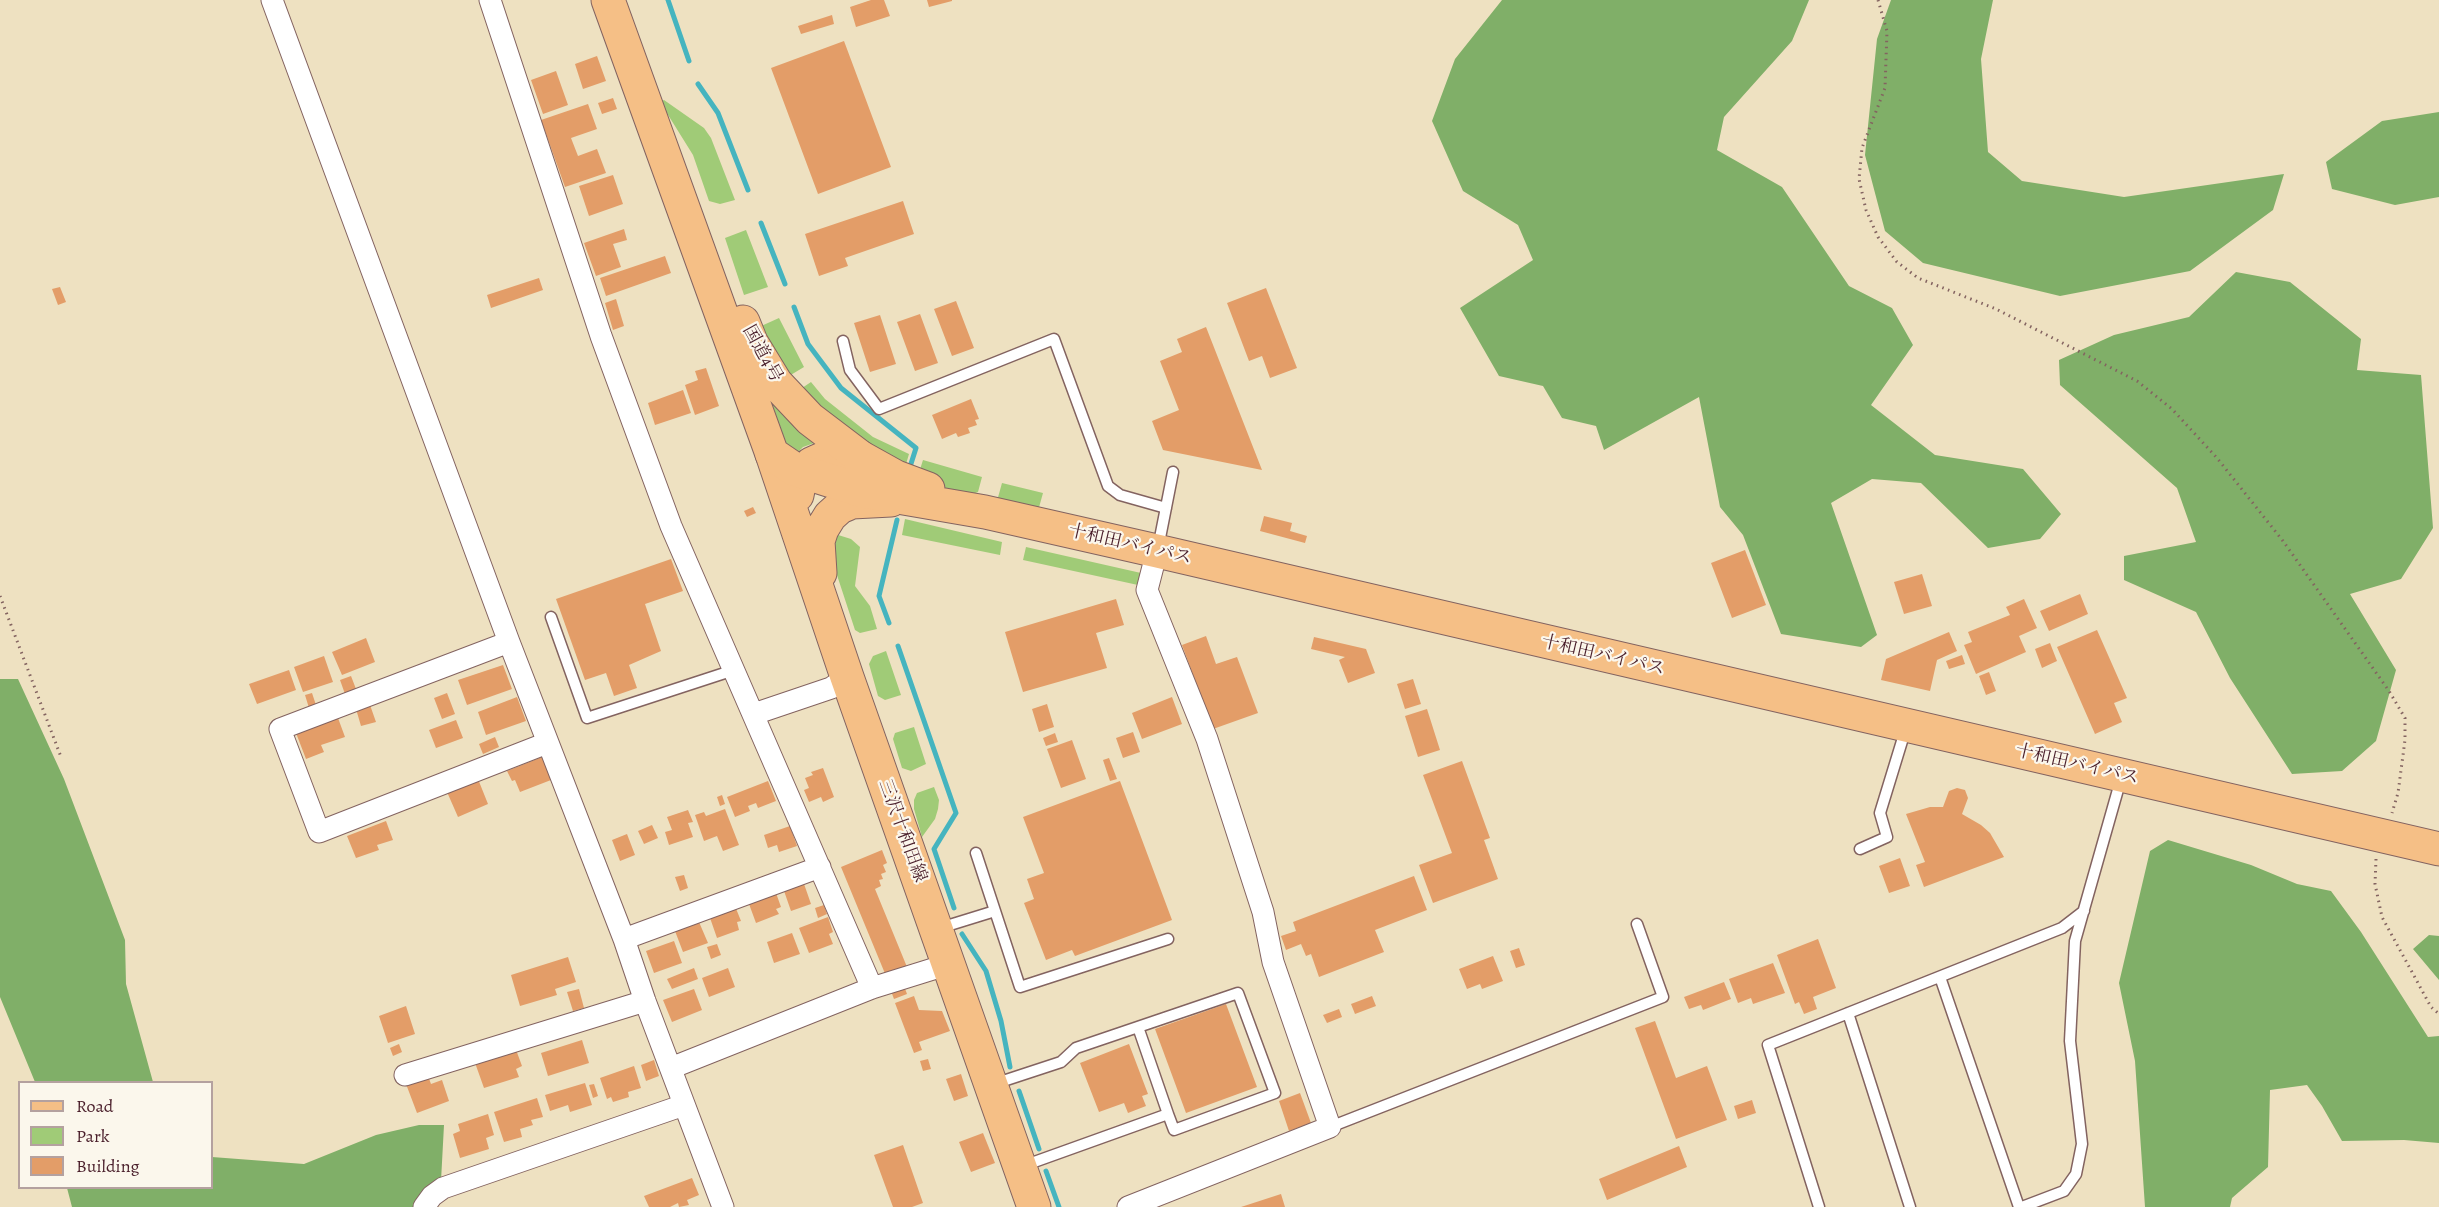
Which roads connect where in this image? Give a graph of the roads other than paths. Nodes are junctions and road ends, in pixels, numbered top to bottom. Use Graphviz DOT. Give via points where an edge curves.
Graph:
graph roads {
  1 [pos="272,0"];
  2 [pos="490,0"];
  3 [pos="608,0"];
  4 [pos="643,99"];
  5 [pos="843,341"];
  6 [pos="772,454"];
  7 [pos="860,457"];
  8 [pos="1173,472"];
  9 [pos="804,473"];
  10 [pos="908,500"];
  11 [pos="1166,508"];
  12 [pos="985,512"];
  13 [pos="794,521"];
  14 [pos="1157,551"];
  15 [pos="823,606"];
  16 [pos="551,617"];
  17 [pos="509,642"];
  18 [pos="734,670"];
  19 [pos="847,677"];
  20 [pos="754,714"];
  21 [pos="1907,726"];
  22 [pos="547,743"];
  23 [pos="2122,776"];
  24 [pos="1860,849"];
  25 [pos="2439,849"];
  26 [pos="976,853"];
  27 [pos="820,867"];
  28 [pos="995,911"];
  29 [pos="2084,911"];
  30 [pos="1637,924"];
  31 [pos="937,929"];
  32 [pos="624,939"];
  33 [pos="1168,939"];
  34 [pos="949,963"];
  35 [pos="1940,976"];
  36 [pos="872,988"];
  37 [pos="645,1001"];
  38 [pos="1848,1013"];
  39 [pos="1138,1027"];
  40 [pos="671,1068"];
  41 [pos="405,1075"];
  42 [pos="991,1085"];
  43 [pos="684,1105"];
  44 [pos="1168,1114"];
  45 [pos="1330,1127"];
  46 [pos="1020,1167"];
  47 [pos="424,1207"];
  48 [pos="723,1207"];
  49 [pos="1034,1207"];
  50 [pos="1128,1207"];
  51 [pos="1819,1207"];
  52 [pos="1910,1207"];
  53 [pos="2020,1207"];
  1 -- 17 [label="street"];
  2 -- 18 [label="street" via="605,347 671,526"];
  3 -- 4 [label="main road, 国道4号"];
  4 -- 6 [label="main road, 国道4号"];
  4 -- 7 [label="main road, 国道4号" via="686,176 751,342 776,383 810,419"];
  5 -- 11 [label="lane" via="850,370 879,409 1054,339 1108,486 1120,495"];
  6 -- 9 [label="main road, 十和田バイパス"];
  6 -- 13 [label="main road, 三沢十和田線"];
  7 -- 9 [label="main road" via="822,458"];
  7 -- 12 [label="main road, 国道4号" via="896,477"];
  8 -- 11 [label="lane"];
  9 -- 10 [label="main road, 十和田バイパス"];
  9 -- 13 [label="main road" via="797,490"];
  10 -- 12 [label="main road, 十和田バイパス"];
  10 -- 15 [label="main road" via="852,502 830,516 818,541"];
  11 -- 14 [label="lane"];
  12 -- 14 [label="main road, 十和田バイパス"];
  13 -- 15 [label="main road, 三沢十和田線"];
  14 -- 21 [label="main road, 十和田バイパス"];
  14 -- 45 [label="street" via="1147,590 1207,739 1263,912 1273,962"];
  15 -- 19 [label="main road, 三沢十和田線"];
  16 -- 18 [label="lane" via="587,718"];
  17 -- 22 [label="street"];
  17 -- 22 [label="street" via="280,729 319,832"];
  18 -- 20 [label="street"];
  19 -- 20 [label="street" via="831,688"];
  19 -- 31 [label="main road, 三沢十和田線"];
  20 -- 27 [label="street"];
  21 -- 23 [label="main road, 十和田バイパス"];
  21 -- 24 [label="lane" via="1880,813 1887,837"];
  22 -- 32 [label="street"];
  23 -- 25 [label="main road, 十和田バイパス"];
  23 -- 29 [label="lane"];
  26 -- 28 [label="lane"];
  27 -- 32 [label="street"];
  27 -- 36 [label="street"];
  28 -- 31 [label="lane"];
  28 -- 33 [label="lane" via="1020,987"];
  29 -- 35 [label="lane" via="2062,928"];
  29 -- 53 [label="lane" via="2075,941 2071,996 2070,1041 2082,1144 2076,1174 2064,1191"];
  30 -- 45 [label="lane" via="1663,997"];
  31 -- 34 [label="main road, 三沢十和田線"];
  32 -- 37 [label="street"];
  34 -- 36 [label="street"];
  34 -- 42 [label="main road, 三沢十和田線"];
  35 -- 38 [label="lane"];
  35 -- 53 [label="lane"];
  36 -- 40 [label="street"];
  37 -- 40 [label="street"];
  37 -- 41 [label="street"];
  38 -- 51 [label="lane" via="1768,1044"];
  38 -- 52 [label="lane"];
  39 -- 42 [label="lane" via="1076,1048 1061,1062"];
  39 -- 44 [label="lane"];
  39 -- 44 [label="lane" via="1238,993 1275,1093 1174,1130"];
  40 -- 43 [label="street"];
  42 -- 46 [label="main road, 三沢十和田線"];
  43 -- 47 [label="street" via="443,1188"];
  43 -- 48 [label="street"];
  44 -- 46 [label="lane"];
  45 -- 50 [label="street"];
  46 -- 49 [label="main road, 三沢十和田線"];
}
